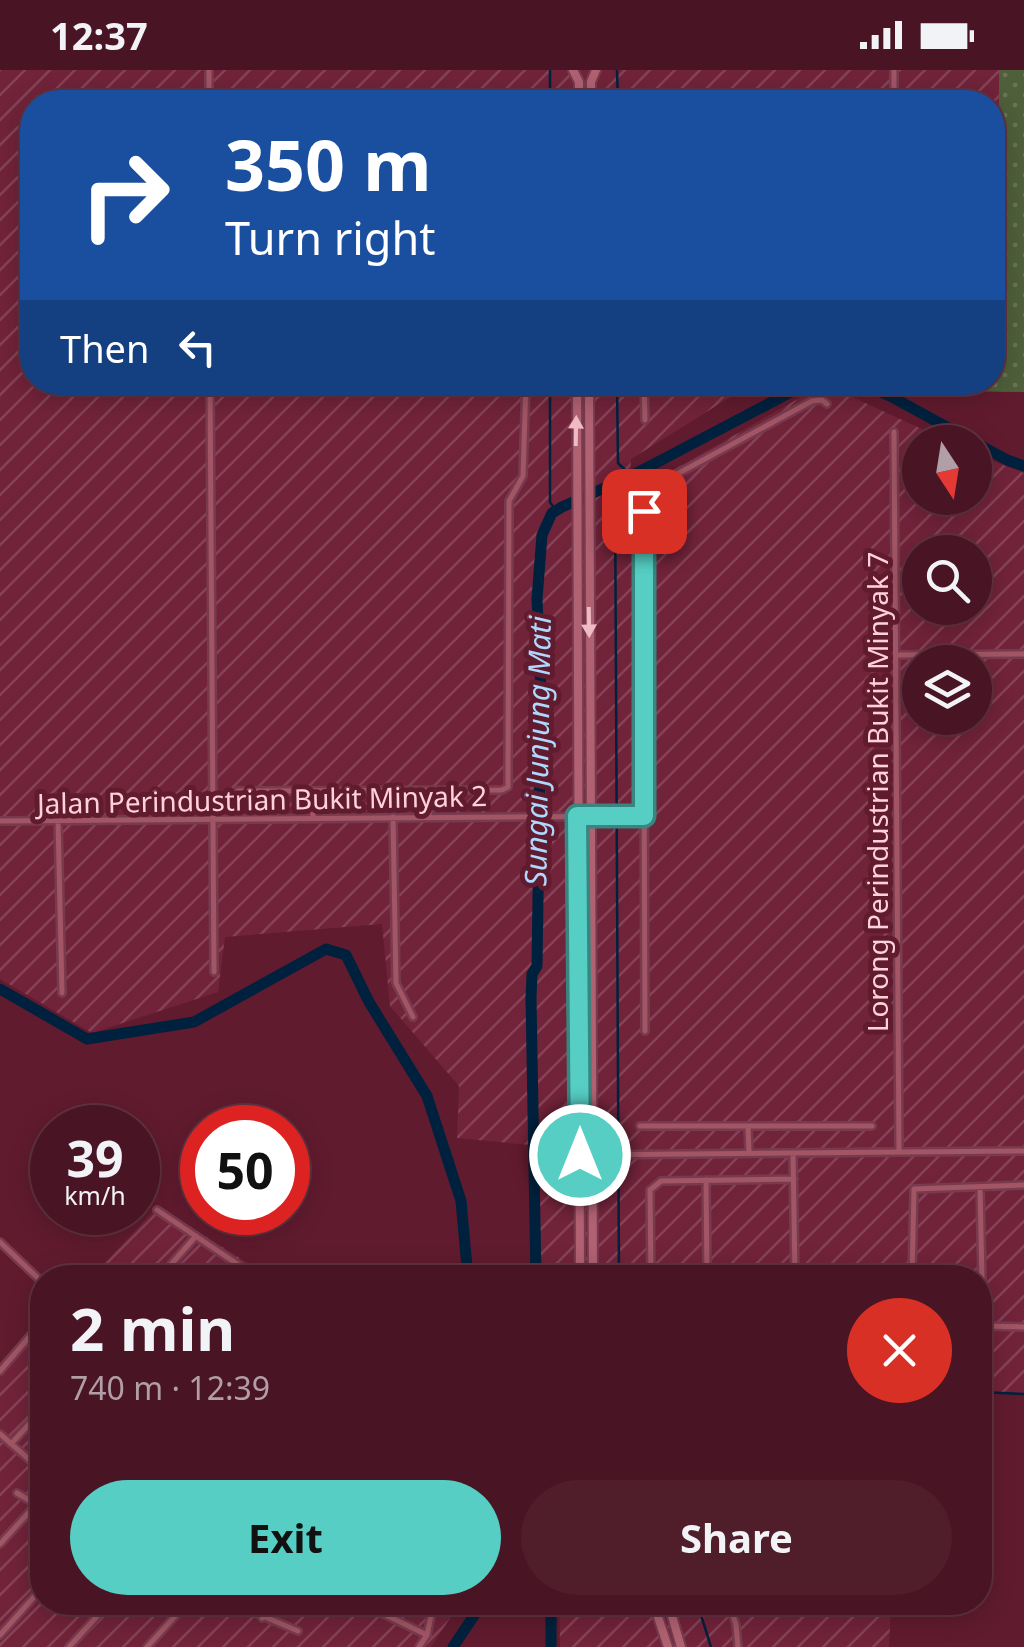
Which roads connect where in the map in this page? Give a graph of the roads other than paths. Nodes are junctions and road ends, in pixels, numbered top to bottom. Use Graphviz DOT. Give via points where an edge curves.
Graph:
graph roads {
  1 [pos="575,70"];
  2 [pos="595,70"];
  3 [pos="210,395"];
  4 [pos="526,395"];
  5 [pos="576,395"];
  6 [pos="589,395"];
  7 [pos="644,395"];
  8 [pos="827,404"];
  9 [pos="645,420"];
  10 [pos="894,432"];
  11 [pos="896,654"];
  12 [pos="1024,654"];
  13 [pos="238,791"];
  14 [pos="313,791"];
  15 [pos="428,791"];
  16 [pos="577,816"];
  17 [pos="591,816"];
  18 [pos="644,816"];
  19 [pos="393,817"];
  20 [pos="429,817"];
  21 [pos="314,818"];
  22 [pos="213,820"];
  23 [pos="0,821"];
  24 [pos="58,821"];
  25 [pos="214,972"];
  26 [pos="62,993"];
  27 [pos="413,1016"];
  28 [pos="645,1031"];
  29 [pos="580,1094"];
  30 [pos="640,1126"];
  31 [pos="748,1126"];
  32 [pos="872,1126"];
  33 [pos="749,1152"];
  34 [pos="899,1152"];
  35 [pos="1024,1152"];
  36 [pos="793,1153"];
  37 [pos="580,1155"];
  38 [pos="593,1155"];
  39 [pos="794,1178"];
  40 [pos="706,1180"];
  41 [pos="1024,1185"];
  42 [pos="980,1186"];
  43 [pos="580,1198"];
  44 [pos="160,1212"];
  45 [pos="196,1236"];
  46 [pos="0,1242"];
  47 [pos="170,1265"];
  48 [pos="240,1265"];
  49 [pos="580,1265"];
  50 [pos="593,1265"];
  51 [pos="651,1265"];
  52 [pos="708,1265"];
  53 [pos="795,1265"];
  54 [pos="912,1265"];
  55 [pos="981,1265"];
  56 [pos="30,1271"];
  57 [pos="992,1326"];
  58 [pos="1024,1327"];
  59 [pos="30,1336"];
  60 [pos="0,1371"];
  61 [pos="30,1424"];
  62 [pos="0,1434"];
  63 [pos="12,1444"];
  64 [pos="30,1460"];
  65 [pos="17,1494"];
  66 [pos="30,1501"];
  67 [pos="30,1516"];
  68 [pos="0,1544"];
  69 [pos="30,1601"];
  70 [pos="98,1615"];
  71 [pos="176,1615"];
  72 [pos="256,1615"];
  73 [pos="265,1615"];
  74 [pos="386,1615"];
  75 [pos="431,1615"];
  76 [pos="657,1615"];
  77 [pos="672,1615"];
  78 [pos="733,1615"];
  79 [pos="262,1618"];
  80 [pos="298,1631"];
  81 [pos="0,1634"];
  82 [pos="427,1635"];
  83 [pos="69,1647"];
  84 [pos="147,1647"];
  85 [pos="419,1647"];
  86 [pos="668,1647"];
  87 [pos="681,1647"];
  88 [pos="738,1647"];
  1 -- 2 [label="main road"];
  3 -- 22 [label="street"];
  4 -- 15 [label="street" via="523,476 510,497 505,789"];
  16 -- 5 [label="main road, one-way"];
  6 -- 17 [label="main road, one-way"];
  7 -- 9 [label="street"];
  8 -- 18 [label="street" via="812,401 652,491 644,511"];
  10 -- 11 [label="street, Lorong Perindustrian Bukit Minyak 7"];
  11 -- 12 [label="street"];
  11 -- 34 [label="street, Lorong Perindustrian Bukit Minyak 7"];
  13 -- 14 [label="street"];
  14 -- 15 [label="street"];
  14 -- 21 [label="street"];
  15 -- 20 [label="street"];
  16 -- 17 [label="street, Jalan Perindustrian Bukit Minyak 2"];
  16 -- 20 [label="street, Jalan Perindustrian Bukit Minyak 2"];
  16 -- 29 [label="main road"];
  17 -- 18 [label="street, Jalan Perindustrian Bukit Minyak 2"];
  17 -- 38 [label="main road"];
  18 -- 28 [label="street"];
  19 -- 20 [label="street, Jalan Perindustrian Bukit Minyak 2"];
  19 -- 21 [label="street, Jalan Perindustrian Bukit Minyak 2"];
  19 -- 27 [label="street" via="396,983"];
  21 -- 22 [label="street, Jalan Perindustrian Bukit Minyak 2"];
  22 -- 24 [label="street, Jalan Perindustrian Bukit Minyak 2"];
  22 -- 25 [label="street"];
  23 -- 24 [label="street, Jalan Perindustrian Bukit Minyak 2"];
  24 -- 26 [label="street"];
  29 -- 37 [label="main road"];
  29 -- 43 [label="main road" via="571,1124 572,1181"];
  30 -- 31 [label="street"];
  31 -- 32 [label="street"];
  31 -- 33 [label="street"];
  33 -- 36 [label="street"];
  33 -- 38 [label="street"];
  34 -- 35 [label="street"];
  34 -- 36 [label="street"];
  36 -- 39 [label="street"];
  37 -- 38 [label="street"];
  37 -- 43 [label="main road"];
  38 -- 50 [label="main road"];
  39 -- 40 [label="street"];
  39 -- 53 [label="street"];
  40 -- 51 [label="street" via="660,1180 650,1190"];
  40 -- 52 [label="street"];
  41 -- 42 [label="street"];
  42 -- 54 [label="street" via="914,1189"];
  42 -- 55 [label="street"];
  43 -- 49 [label="main road"];
  44 -- 45 [label="street"];
  45 -- 47 [label="street"];
  45 -- 48 [label="street"];
  46 -- 56 [label="street"];
  57 -- 58 [label="street"];
  59 -- 60 [label="street"];
  61 -- 63 [label="street"];
  62 -- 63 [label="street"];
  63 -- 64 [label="street"];
  65 -- 66 [label="street"];
  67 -- 68 [label="street"];
  69 -- 81 [label="street"];
  70 -- 83 [label="street"];
  71 -- 84 [label="street"];
  72 -- 79 [label="street"];
  73 -- 79 [label="street"];
  74 -- 82 [label="street"];
  75 -- 82 [label="street"];
  76 -- 86 [label="main road"];
  77 -- 87 [label="main road"];
  78 -- 88 [label="street"];
  79 -- 80 [label="street"];
  82 -- 85 [label="street"];
}
